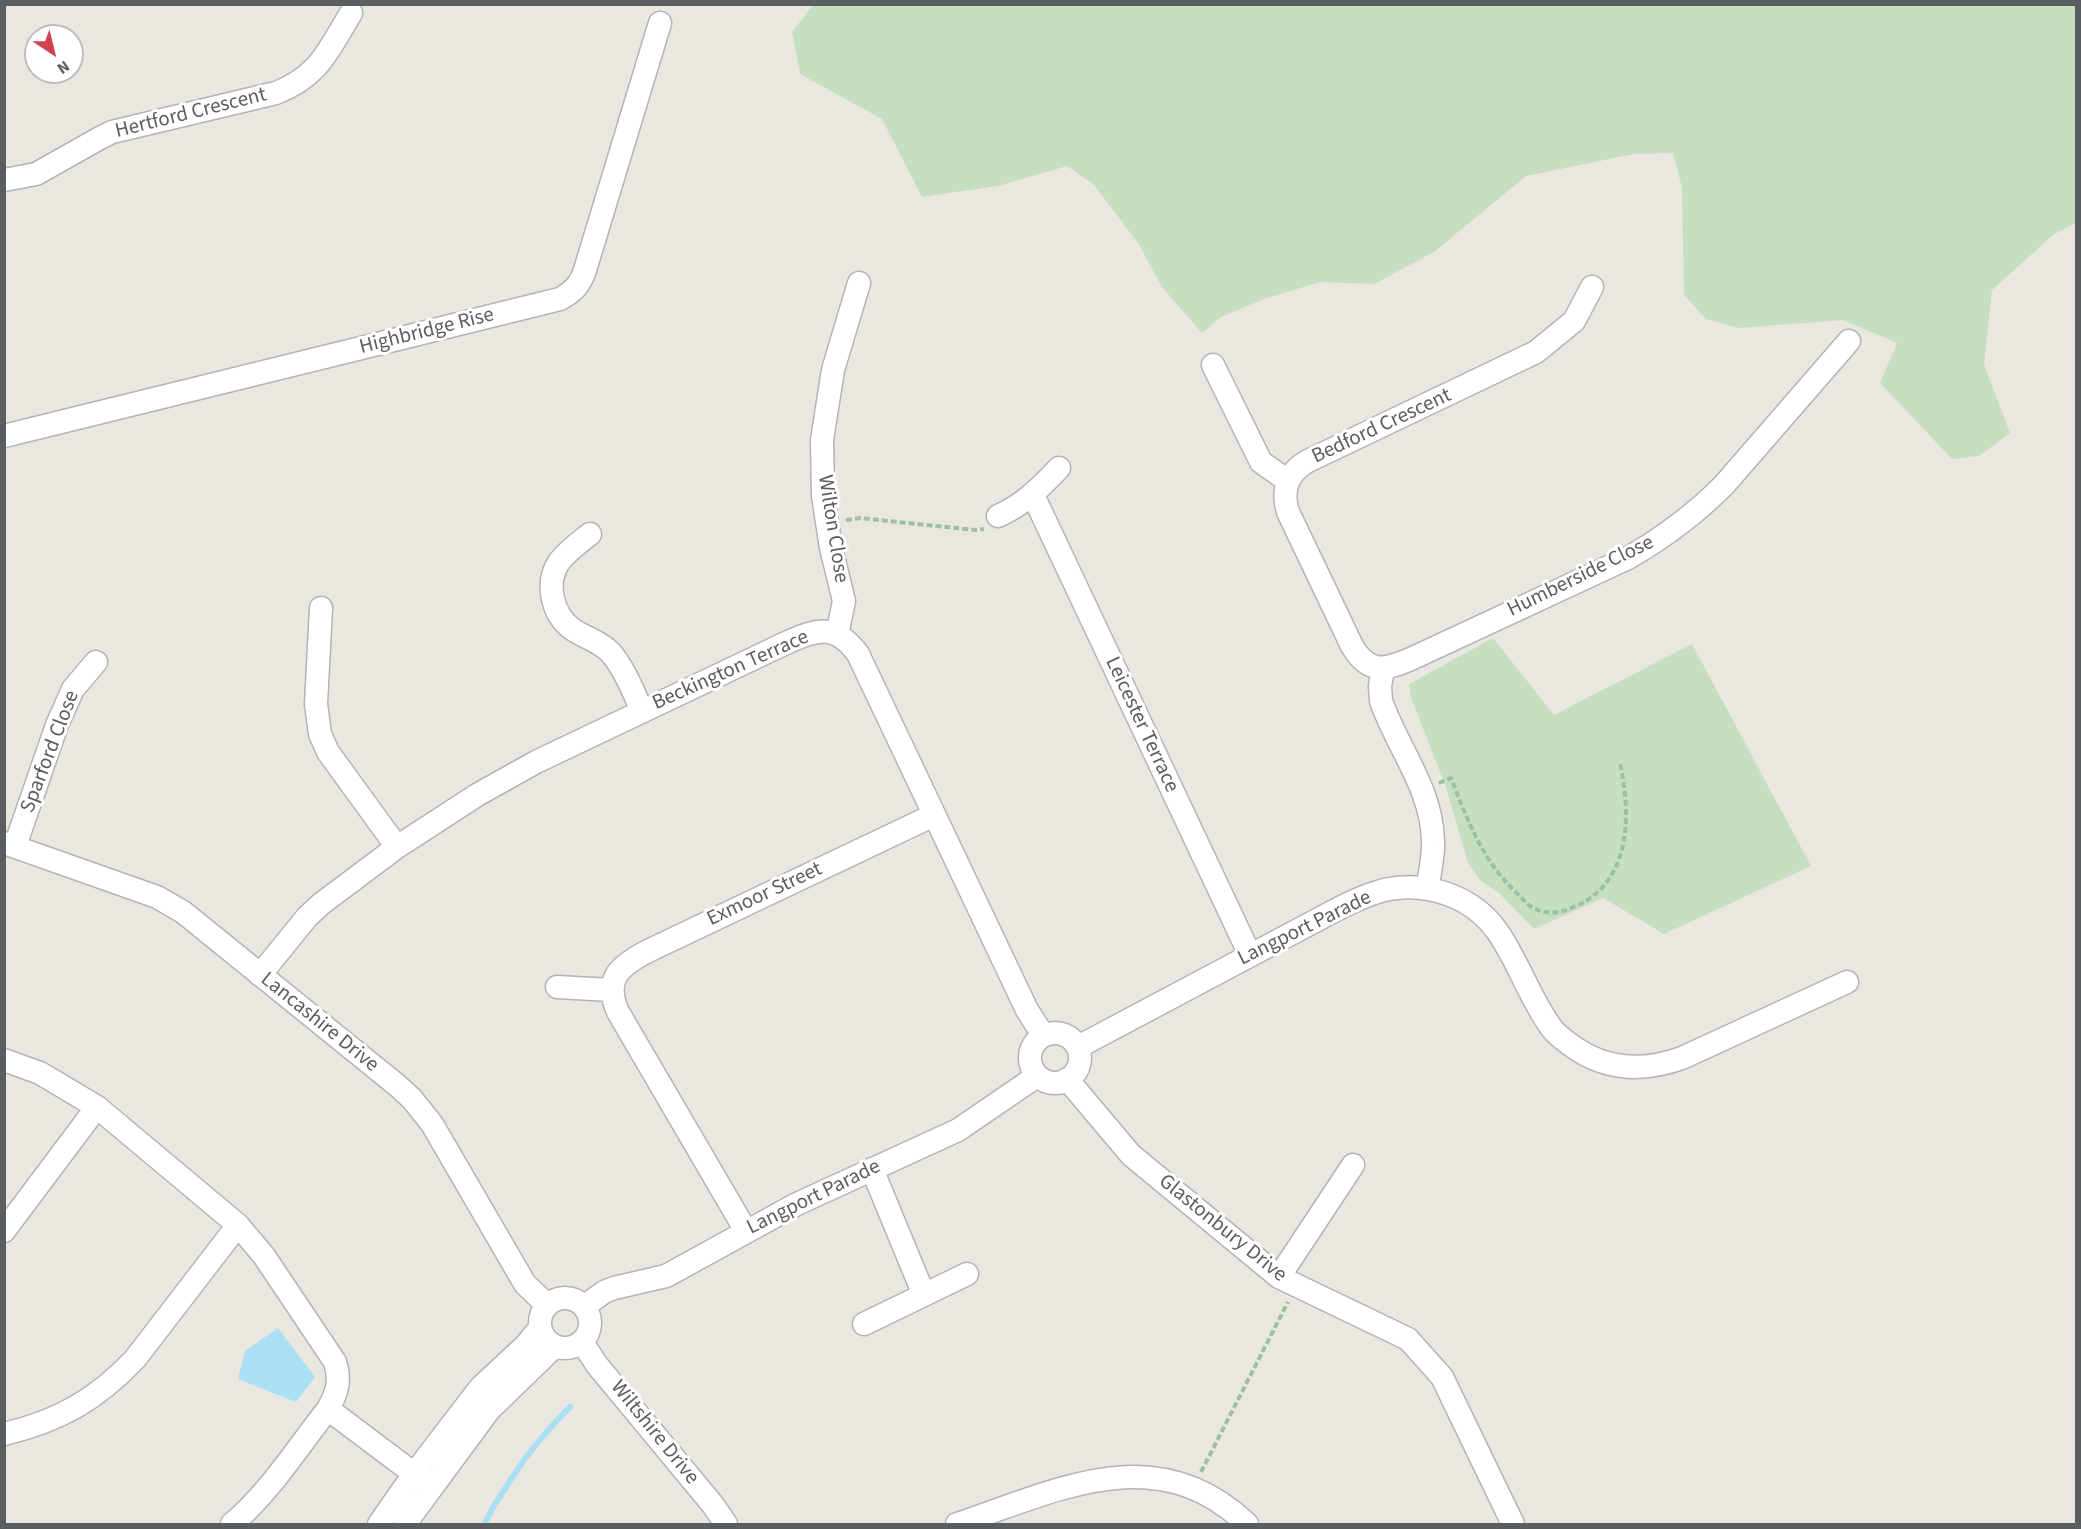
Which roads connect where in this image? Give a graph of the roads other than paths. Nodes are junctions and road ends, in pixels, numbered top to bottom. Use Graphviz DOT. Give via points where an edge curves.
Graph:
graph roads {
  1 [pos="351,13"];
  2 [pos="660,23"];
  3 [pos="4,180"];
  4 [pos="859,284"];
  5 [pos="1592,287"];
  6 [pos="1849,341"];
  7 [pos="1213,364"];
  8 [pos="4,436"];
  9 [pos="1059,468"];
  10 [pos="1288,481"];
  11 [pos="1033,495"];
  12 [pos="998,516"];
  13 [pos="590,534"];
  14 [pos="321,608"];
  15 [pos="837,635"];
  16 [pos="96,662"];
  17 [pos="1383,669"];
  18 [pos="642,711"];
  19 [pos="934,815"];
  20 [pos="10,844"];
  21 [pos="398,847"];
  22 [pos="1428,888"];
  23 [pos="1250,955"];
  24 [pos="260,975"];
  25 [pos="1847,982"];
  26 [pos="557,987"];
  27 [pos="611,990"];
  28 [pos="1043,1035"];
  29 [pos="1078,1047"];
  30 [pos="4,1060"];
  31 [pos="1037,1076"];
  32 [pos="1067,1079"];
  33 [pos="97,1107"];
  34 [pos="1353,1165"];
  35 [pos="872,1169"];
  36 [pos="238,1225"];
  37 [pos="4,1231"];
  38 [pos="746,1231"];
  39 [pos="967,1275"];
  40 [pos="1287,1282"];
  41 [pos="924,1295"];
  42 [pos="547,1305"];
  43 [pos="585,1306"];
  44 [pos="864,1324"];
  45 [pos="540,1328"];
  46 [pos="582,1342"];
  47 [pos="555,1346"];
  48 [pos="328,1409"];
  49 [pos="4,1434"];
  50 [pos="414,1474"];
  51 [pos="432,1488"];
  52 [pos="232,1524"];
  53 [pos="379,1524"];
  54 [pos="405,1524"];
  55 [pos="726,1524"];
  56 [pos="957,1524"];
  57 [pos="1247,1524"];
  58 [pos="1513,1524"];
  1 -- 3 [label="street, Hertford Crescent" via="320,65 291,87 112,132 36,174"];
  2 -- 8 [label="street, Highbridge Rise" via="585,270 573,292 560,299"];
  4 -- 15 [label="street, Wilton Close" via="833,370 822,440 823,496 844,601"];
  5 -- 10 [label="street, Bedford Crescent" via="1574,321 1536,352 1308,461"];
  6 -- 17 [label="street, Humberside Close" via="1724,485 1652,544"];
  7 -- 10 [label="street" via="1261,462"];
  9 -- 11 [label="street"];
  10 -- 17 [label="street" via="1284,498 1288,512 1352,646 1364,662"];
  11 -- 12 [label="street"];
  11 -- 23 [label="street, Leicester Terrace"];
  13 -- 18 [label="street" via="558,563 552,597 566,624 612,654"];
  14 -- 21 [label="street" via="316,704 320,734 328,752"];
  15 -- 18 [label="street, Beckington Terrace" via="828,631 809,633"];
  15 -- 19 [label="street, Beckington Terrace" via="858,654"];
  16 -- 20 [label="street, Sparford Close" via="73,689"];
  17 -- 22 [label="street" via="1381,701 1429,811 1433,842"];
  18 -- 21 [label="street, Beckington Terrace" via="507,777"];
  19 -- 27 [label="street, Exmoor Street" via="629,961"];
  19 -- 28 [label="street, Beckington Terrace" via="1027,1010"];
  20 -- 24 [label="street, Lancashire Drive" via="157,897 183,912"];
  21 -- 24 [label="street, Beckington Terrace" via="321,904"];
  22 -- 23 [label="street, Langport Parade" via="1388,889 1360,898"];
  22 -- 25 [label="street, Langport Parade" via="1461,900 1487,919 1554,1031 1583,1053 1607,1064 1644,1068 1682,1059"];
  23 -- 29 [label="street, Langport Parade"];
  24 -- 42 [label="street, Lancashire Drive" via="412,1099 432,1124 525,1284"];
  26 -- 27 [label="street"];
  27 -- 38 [label="street" via="618,1012"];
  28 -- 29 [label="street" via="1062,1033"];
  28 -- 31 [label="street" via="1031,1046 1029,1055"];
  29 -- 32 [label="street" via="1079,1066"];
  30 -- 33 [label="street" via="40,1073"];
  31 -- 32 [label="street" via="1053,1083"];
  31 -- 35 [label="street, Langport Parade" via="958,1130"];
  32 -- 40 [label="street, Glastonbury Drive" via="1131,1155"];
  33 -- 36 [label="street"];
  33 -- 37 [label="street"];
  34 -- 40 [label="street"];
  35 -- 38 [label="street, Langport Parade"];
  35 -- 41 [label="street"];
  36 -- 48 [label="street" via="264,1256 335,1362 338,1384"];
  36 -- 49 [label="street" via="120,1375 55,1419"];
  38 -- 43 [label="street, Langport Parade" via="666,1276 614,1288"];
  39 -- 41 [label="street"];
  40 -- 58 [label="street, Glastonbury Drive" via="1408,1339 1442,1377"];
  41 -- 44 [label="street"];
  42 -- 43 [label="street" via="566,1297"];
  42 -- 45 [label="street"];
  43 -- 46 [label="street" via="590,1329"];
  45 -- 47 [label="street"];
  45 -- 50 [label="street" via="480,1388"];
  46 -- 47 [label="street" via="569,1348"];
  46 -- 55 [label="street, Wiltshire Drive"];
  47 -- 51 [label="street" via="489,1410"];
  48 -- 50 [label="street"];
  48 -- 52 [label="street" via="249,1510"];
  50 -- 51 [label="street"];
  50 -- 53 [label="street"];
  51 -- 54 [label="street"];
  56 -- 57 [label="street" via="1078,1484 1118,1476 1156,1478 1193,1489"];
}
